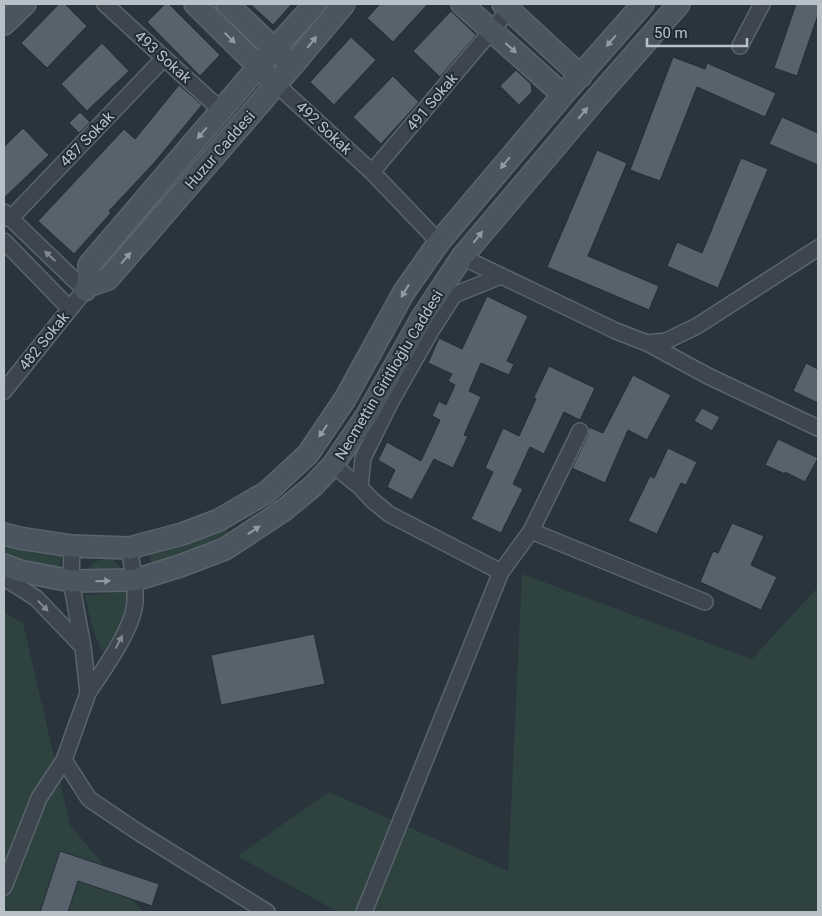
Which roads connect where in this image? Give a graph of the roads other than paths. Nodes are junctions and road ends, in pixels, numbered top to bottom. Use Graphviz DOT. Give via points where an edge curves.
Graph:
graph roads {
  1 [pos="25,4"];
  2 [pos="105,4"];
  3 [pos="195,4"];
  4 [pos="227,4"];
  5 [pos="315,4"];
  6 [pos="344,4"];
  7 [pos="462,4"];
  8 [pos="643,4"];
  9 [pos="680,4"];
  10 [pos="762,4"];
  11 [pos="509,6"];
  12 [pos="4,24"];
  13 [pos="492,31"];
  14 [pos="740,46"];
  15 [pos="274,50"];
  16 [pos="164,58"];
  17 [pos="293,65"];
  18 [pos="259,66"];
  19 [pos="581,76"];
  20 [pos="276,84"];
  21 [pos="563,95"];
  22 [pos="221,110"];
  23 [pos="372,172"];
  24 [pos="7,216"];
  25 [pos="4,241"];
  26 [pos="439,242"];
  27 [pos="818,248"];
  28 [pos="462,257"];
  29 [pos="500,276"];
  30 [pos="87,288"];
  31 [pos="70,309"];
  32 [pos="647,343"];
  33 [pos="4,391"];
  34 [pos="816,429"];
  35 [pos="580,430"];
  36 [pos="333,466"];
  37 [pos="360,487"];
  38 [pos="531,531"];
  39 [pos="4,534"];
  40 [pos="72,546"];
  41 [pos="129,548"];
  42 [pos="4,565"];
  43 [pos="501,572"];
  44 [pos="4,578"];
  45 [pos="135,580"];
  46 [pos="71,581"];
  47 [pos="705,602"];
  48 [pos="83,647"];
  49 [pos="88,693"];
  50 [pos="64,760"];
  51 [pos="4,887"];
  52 [pos="267,912"];
  53 [pos="364,912"];
  1 -- 12 [label="street"];
  2 -- 16 [label="street, 493 Sokak"];
  3 -- 18 [label="street, one-way"];
  4 -- 15 [label="street"];
  5 -- 15 [label="street, Huzur Caddesi"];
  17 -- 6 [label="street, Huzur Caddesi, one-way"];
  7 -- 13 [label="street"];
  8 -- 19 [label="street, Necmettin Giritlioğlu Caddesi, one-way"];
  28 -- 9 [label="street, Necmettin Giritlioğlu Caddesi, one-way"];
  10 -- 14 [label="street"];
  11 -- 13 [label="street, 491 Sokak"];
  11 -- 19 [label="street"];
  13 -- 21 [label="street, one-way"];
  13 -- 23 [label="street, 491 Sokak"];
  15 -- 17 [label="street"];
  15 -- 18 [label="street, Huzur Caddesi"];
  16 -- 22 [label="street, 493 Sokak"];
  16 -- 24 [label="street, 487 Sokak"];
  17 -- 20 [label="street, Huzur Caddesi"];
  18 -- 20 [label="street"];
  18 -- 22 [label="street, Huzur Caddesi"];
  19 -- 21 [label="street, Necmettin Giritlioğlu Caddesi"];
  20 -- 23 [label="street, 492 Sokak"];
  30 -- 20 [label="street, Huzur Caddesi, one-way" via="108,279"];
  21 -- 26 [label="street, Necmettin Giritlioğlu Caddesi, one-way"];
  22 -- 30 [label="street, Huzur Caddesi, one-way" via="89,265"];
  23 -- 26 [label="street, 492 Sokak"];
  30 -- 24 [label="street, one-way"];
  25 -- 31 [label="street"];
  26 -- 41 [label="street, Necmettin Giritlioğlu Caddesi, one-way" via="404,292 346,399 308,454 267,492 219,520"];
  27 -- 32 [label="street" via="698,326 666,341"];
  28 -- 29 [label="street"];
  28 -- 36 [label="street, Necmettin Giritlioğlu Caddesi"];
  29 -- 32 [label="street"];
  29 -- 37 [label="street" via="454,295 390,403 363,458"];
  30 -- 31 [label="street, 482 Sokak"];
  31 -- 33 [label="street, 482 Sokak"];
  32 -- 34 [label="street"];
  35 -- 38 [label="street"];
  36 -- 37 [label="street"];
  45 -- 36 [label="street, Necmettin Giritlioğlu Caddesi, one-way" via="225,548 284,510"];
  37 -- 43 [label="street" via="389,514"];
  38 -- 43 [label="street"];
  38 -- 47 [label="street"];
  39 -- 40 [label="street, Necmettin Giritlioğlu Caddesi"];
  40 -- 41 [label="street, Necmettin Giritlioğlu Caddesi"];
  40 -- 46 [label="street"];
  41 -- 45 [label="street"];
  42 -- 46 [label="street, Necmettin Giritlioğlu Caddesi"];
  43 -- 53 [label="street"];
  44 -- 48 [label="street, one-way" via="36,598"];
  46 -- 45 [label="street, Necmettin Giritlioğlu Caddesi, one-way"];
  49 -- 45 [label="street, one-way" via="129,624 136,603"];
  46 -- 48 [label="street"];
  48 -- 49 [label="street"];
  49 -- 50 [label="street"];
  50 -- 51 [label="street" via="39,798"];
  50 -- 52 [label="street" via="89,799"];
}
